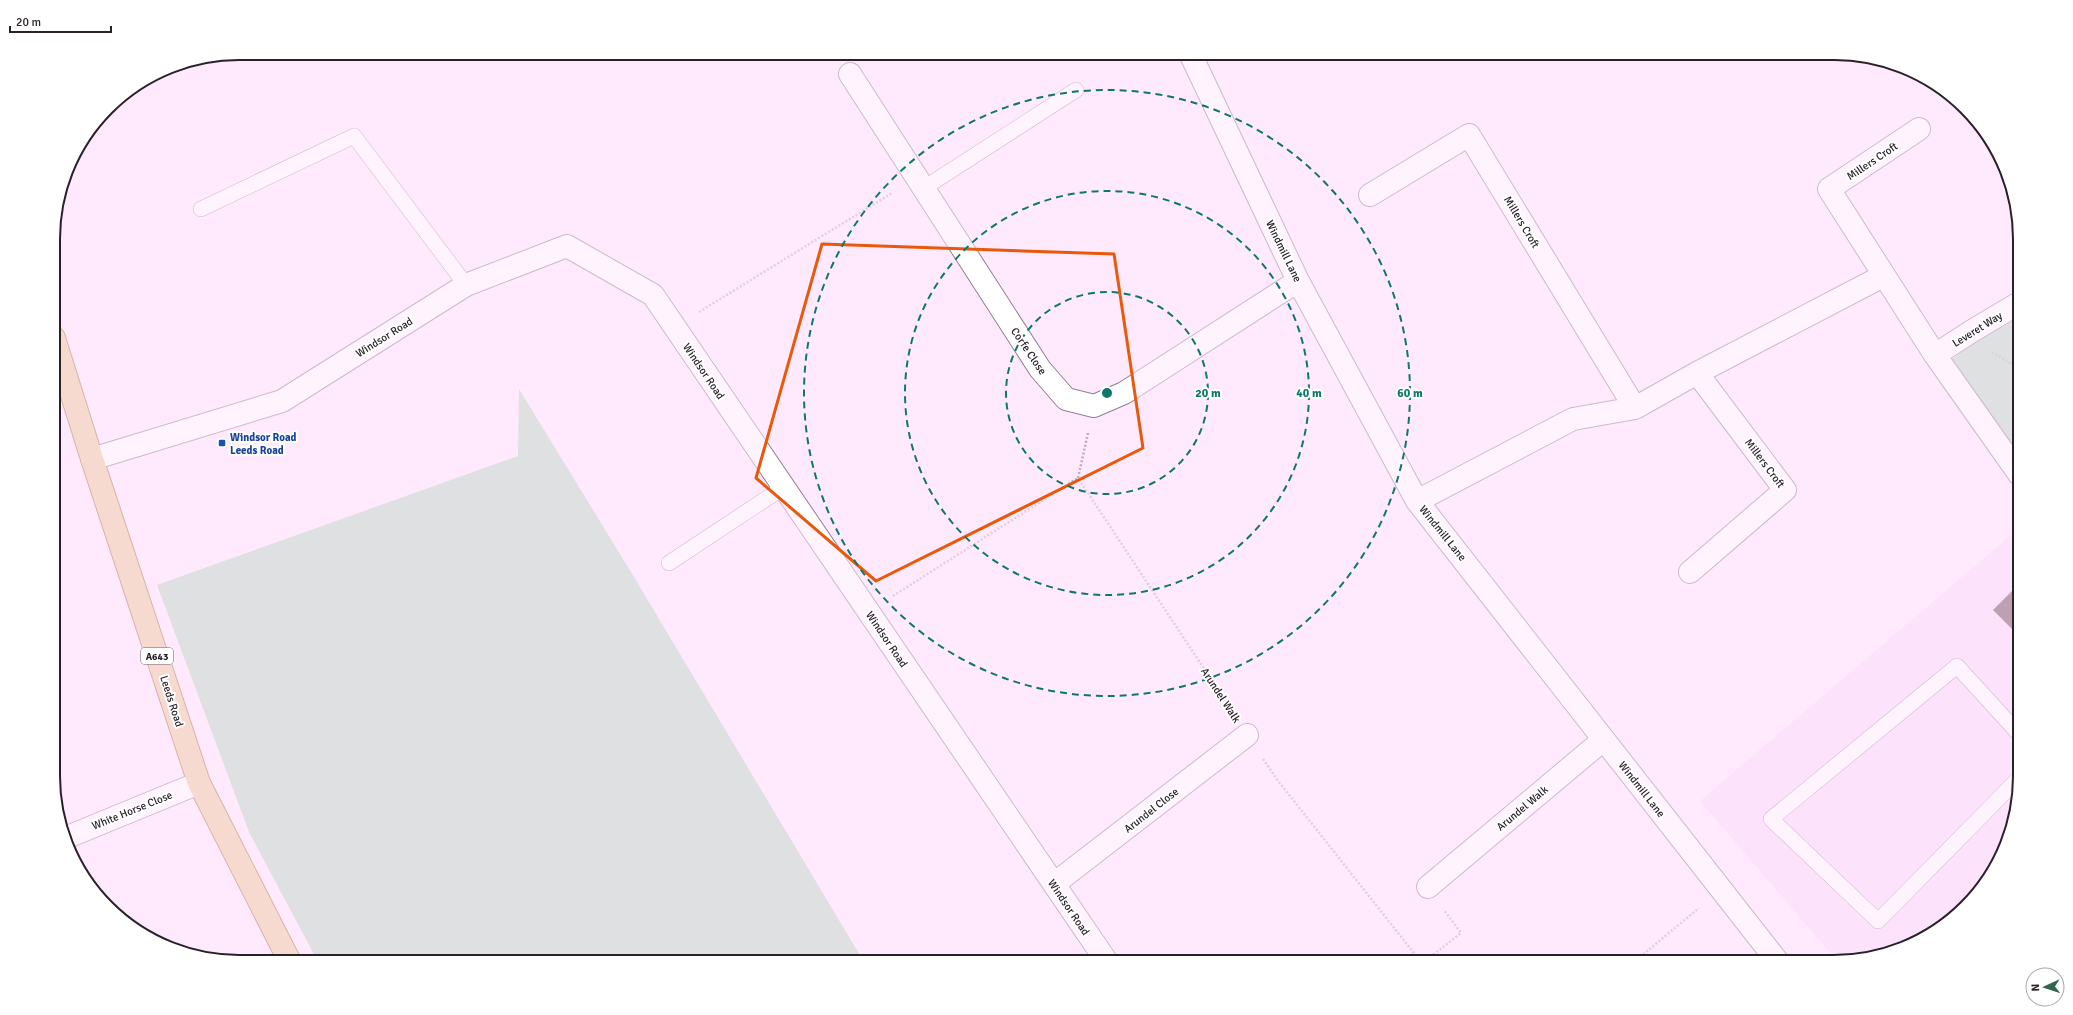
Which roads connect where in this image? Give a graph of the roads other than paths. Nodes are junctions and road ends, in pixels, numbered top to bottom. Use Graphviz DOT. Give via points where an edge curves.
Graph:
graph roads {
  1 [pos="1193,60"];
  2 [pos="850,74"];
  3 [pos="1076,90"];
  4 [pos="1919,129"];
  5 [pos="920,183"];
  6 [pos="1370,195"];
  7 [pos="201,209"];
  8 [pos="1883,276"];
  9 [pos="1298,280"];
  10 [pos="466,286"];
  11 [pos="2013,307"];
  12 [pos="1935,355"];
  13 [pos="60,357"];
  14 [pos="1697,373"];
  15 [pos="1635,408"];
  16 [pos="92,459"];
  17 [pos="2013,466"];
  18 [pos="784,487"];
  19 [pos="1418,501"];
  20 [pos="669,563"];
  21 [pos="1690,572"];
  22 [pos="2013,726"];
  23 [pos="1248,735"];
  24 [pos="1603,740"];
  25 [pos="199,783"];
  26 [pos="2013,784"];
  27 [pos="70,836"];
  28 [pos="1054,884"];
  29 [pos="1428,887"];
  30 [pos="286,955"];
  31 [pos="1102,955"];
  32 [pos="1772,955"];
  1 -- 9 [label="street, Windmill Lane"];
  2 -- 5 [label="street, Corfe Close"];
  3 -- 5 [label="lane"];
  4 -- 8 [label="street, Millers Croft" via="1829,189"];
  5 -- 9 [label="street, Corfe Close" via="1040,369 1066,399 1094,406 1124,393"];
  6 -- 15 [label="street, Millers Croft" via="1469,135"];
  7 -- 10 [label="lane" via="354,136"];
  8 -- 12 [label="street, Millers Croft"];
  8 -- 14 [label="street"];
  9 -- 19 [label="street, Windmill Lane"];
  10 -- 16 [label="street, Windsor Road" via="282,401"];
  10 -- 18 [label="street, Windsor Road" via="567,246 653,295"];
  11 -- 12 [label="street, Leveret Way"];
  12 -- 17 [label="street, Millers Croft"];
  13 -- 16 [label="main road, Leeds Road / A643"];
  14 -- 15 [label="street"];
  14 -- 21 [label="street, Millers Croft" via="1785,490"];
  15 -- 19 [label="street" via="1573,419"];
  16 -- 25 [label="main road, Leeds Road / A643"];
  18 -- 20 [label="lane"];
  18 -- 28 [label="street, Windsor Road"];
  19 -- 24 [label="street, Windmill Lane"];
  22 -- 26 [label="lane" via="1957,666 1771,819 1878,920"];
  23 -- 28 [label="street, Arundel Close"];
  24 -- 29 [label="street, Arundel Walk"];
  24 -- 32 [label="street, Windmill Lane"];
  25 -- 27 [label="street, White Horse Close"];
  25 -- 30 [label="main road, Leeds Road / A643"];
  28 -- 31 [label="street, Windsor Road"];
}
